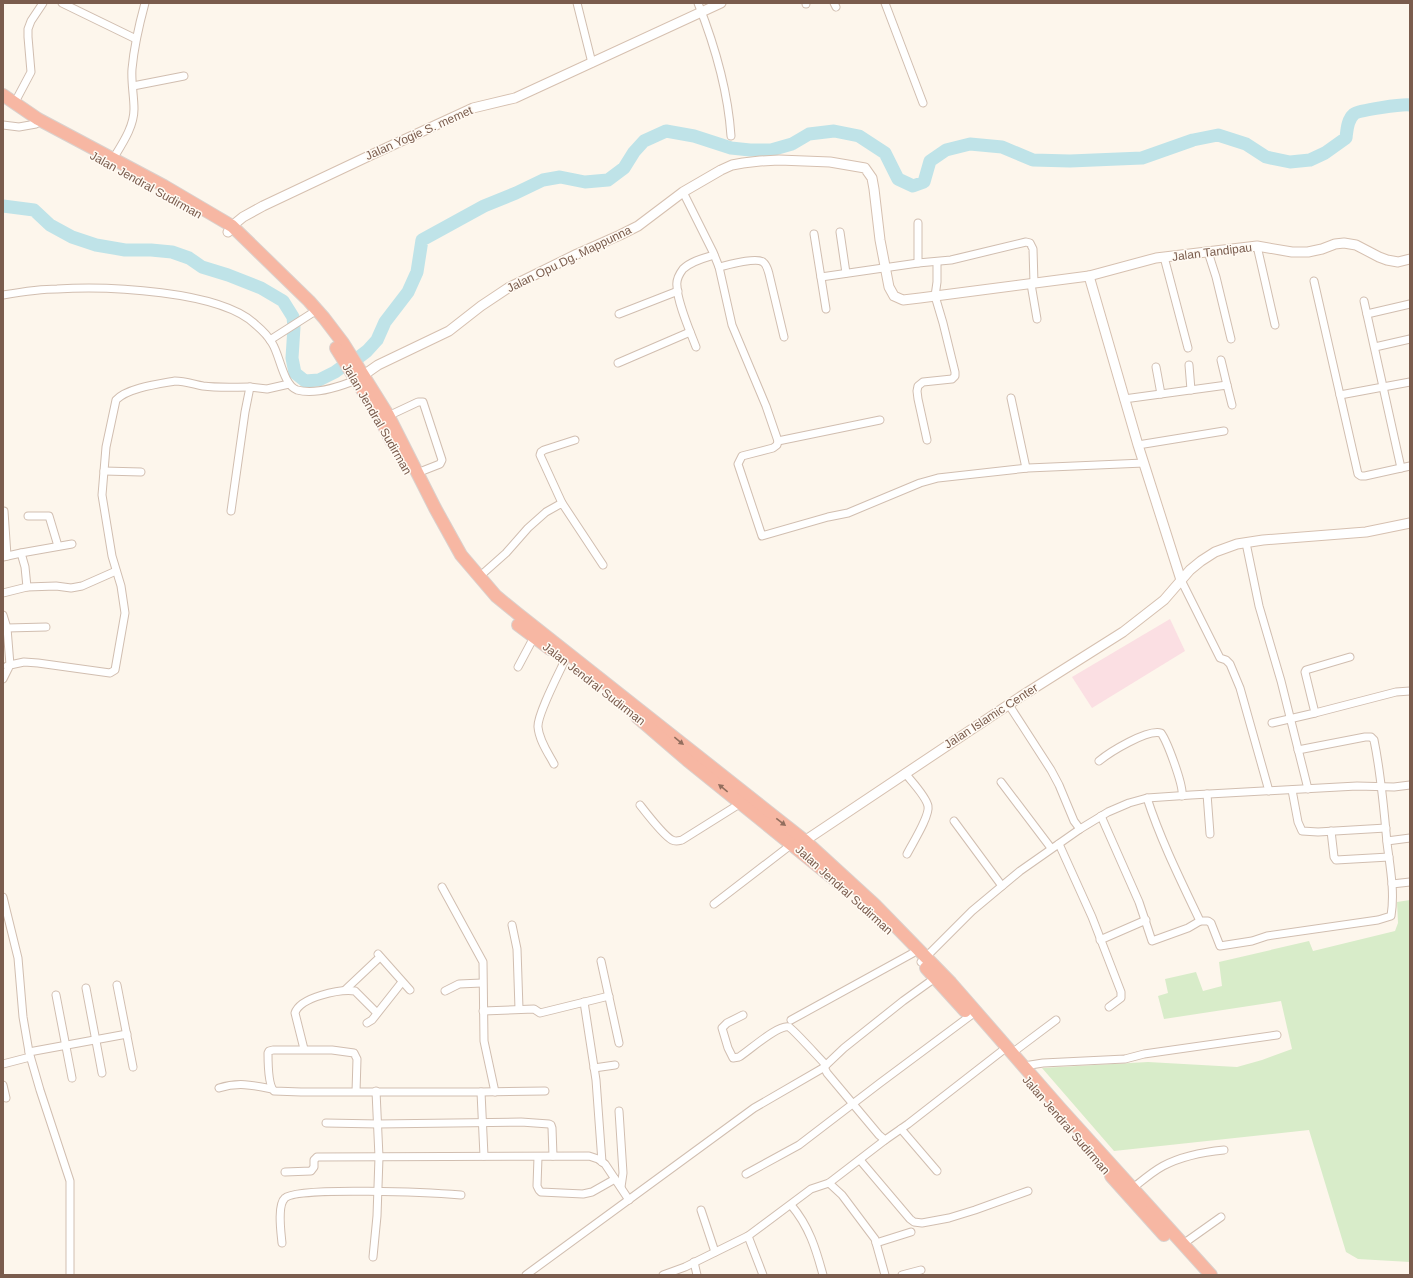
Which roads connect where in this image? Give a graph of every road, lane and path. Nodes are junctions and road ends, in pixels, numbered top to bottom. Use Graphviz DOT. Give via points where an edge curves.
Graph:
graph roads {
  1 [pos="44,3"];
  2 [pos="62,3"];
  3 [pos="145,3"];
  4 [pos="577,3"];
  5 [pos="722,3"];
  6 [pos="885,3"];
  7 [pos="700,7"];
  8 [pos="136,39"];
  9 [pos="592,63"];
  10 [pos="184,76"];
  11 [pos="133,86"];
  12 [pos="3,95"];
  13 [pos="9,103"];
  14 [pos="923,103"];
  15 [pos="37,122"];
  16 [pos="3,125"];
  17 [pos="731,136"];
  18 [pos="112,159"];
  19 [pos="683,192"];
  20 [pos="918,223"];
  21 [pos="230,229"];
  22 [pos="840,232"];
  23 [pos="814,234"];
  24 [pos="1257,246"];
  25 [pos="1208,252"];
  26 [pos="714,255"];
  27 [pos="1164,257"];
  28 [pos="1410,259"];
  29 [pos="937,262"];
  30 [pos="918,263"];
  31 [pos="719,267"];
  32 [pos="884,268"];
  33 [pos="846,273"];
  34 [pos="1089,276"];
  35 [pos="821,277"];
  36 [pos="1314,281"];
  37 [pos="1033,284"];
  38 [pos="678,291"];
  39 [pos="3,295"];
  40 [pos="935,296"];
  41 [pos="1364,302"];
  42 [pos="1410,304"];
  43 [pos="826,309"];
  44 [pos="315,312"];
  45 [pos="619,314"];
  46 [pos="1367,314"];
  47 [pos="1038,319"];
  48 [pos="1275,325"];
  49 [pos="690,332"];
  50 [pos="784,336"];
  51 [pos="1231,339"];
  52 [pos="1410,339"];
  53 [pos="270,340"];
  54 [pos="1375,347"];
  55 [pos="696,348"];
  56 [pos="1188,348"];
  57 [pos="1221,360"];
  58 [pos="618,363"];
  59 [pos="1189,365"];
  60 [pos="1156,367"];
  61 [pos="357,374"];
  62 [pos="1410,382"];
  63 [pos="289,384"];
  64 [pos="1227,385"];
  65 [pos="250,387"];
  66 [pos="1383,387"];
  67 [pos="1191,390"];
  68 [pos="1161,394"];
  69 [pos="1340,395"];
  70 [pos="1011,398"];
  71 [pos="1124,399"];
  72 [pos="1232,405"];
  73 [pos="385,418"];
  74 [pos="880,420"];
  75 [pos="1224,431"];
  76 [pos="575,440"];
  77 [pos="927,440"];
  78 [pos="778,441"];
  79 [pos="1138,446"];
  80 [pos="1144,463"];
  81 [pos="1410,466"];
  82 [pos="1026,468"];
  83 [pos="1401,468"];
  84 [pos="104,471"];
  85 [pos="141,472"];
  86 [pos="417,473"];
  87 [pos="562,503"];
  88 [pos="4,511"];
  89 [pos="231,511"];
  90 [pos="28,516"];
  91 [pos="4,521"];
  92 [pos="1410,523"];
  93 [pos="1246,543"];
  94 [pos="72,544"];
  95 [pos="58,546"];
  96 [pos="21,553"];
  97 [pos="5,557"];
  98 [pos="603,565"];
  99 [pos="116,571"];
  100 [pos="479,577"];
  101 [pos="1181,580"];
  102 [pos="27,587"];
  103 [pos="3,593"];
  104 [pos="3,615"];
  105 [pos="46,627"];
  106 [pos="7,628"];
  107 [pos="534,637"];
  108 [pos="1350,657"];
  109 [pos="565,660"];
  110 [pos="7,666"];
  111 [pos="518,667"];
  112 [pos="3,679"];
  113 [pos="1410,691"];
  114 [pos="1009,705"];
  115 [pos="1315,713"];
  116 [pos="1290,719"];
  117 [pos="1272,723"];
  118 [pos="1298,750"];
  119 [pos="1099,761"];
  120 [pos="554,764"];
  121 [pos="905,773"];
  122 [pos="1001,782"];
  123 [pos="1410,785"];
  124 [pos="1383,787"];
  125 [pos="1308,789"];
  126 [pos="1292,790"];
  127 [pos="1269,791"];
  128 [pos="1207,794"];
  129 [pos="1182,796"];
  130 [pos="1146,798"];
  131 [pos="741,803"];
  132 [pos="640,805"];
  133 [pos="1101,816"];
  134 [pos="954,821"];
  135 [pos="1386,828"];
  136 [pos="1080,829"];
  137 [pos="1331,831"];
  138 [pos="1210,834"];
  139 [pos="1410,838"];
  140 [pos="1387,841"];
  141 [pos="797,844"];
  142 [pos="1058,844"];
  143 [pos="1051,848"];
  144 [pos="907,854"];
  145 [pos="1389,857"];
  146 [pos="1410,882"];
  147 [pos="1392,884"];
  148 [pos="1002,886"];
  149 [pos="442,887"];
  150 [pos="3,897"];
  151 [pos="714,904"];
  152 [pos="1146,920"];
  153 [pos="1200,921"];
  154 [pos="512,925"];
  155 [pos="1100,940"];
  156 [pos="913,953"];
  157 [pos="924,960"];
  158 [pos="601,961"];
  159 [pos="935,978"];
  160 [pos="402,982"];
  161 [pos="482,983"];
  162 [pos="117,984"];
  163 [pos="86,988"];
  164 [pos="345,990"];
  165 [pos="410,990"];
  166 [pos="445,991"];
  167 [pos="56,995"];
  168 [pos="609,996"];
  169 [pos="584,1002"];
  170 [pos="1109,1007"];
  171 [pos="519,1009"];
  172 [pos="482,1011"];
  173 [pos="377,1013"];
  174 [pos="743,1015"];
  175 [pos="970,1016"];
  176 [pos="791,1020"];
  177 [pos="1056,1020"];
  178 [pos="367,1023"];
  179 [pos="127,1034"];
  180 [pos="1277,1035"];
  181 [pos="96,1039"];
  182 [pos="619,1043"];
  183 [pos="65,1045"];
  184 [pos="304,1049"];
  185 [pos="1007,1051"];
  186 [pos="29,1054"];
  187 [pos="3,1064"];
  188 [pos="615,1065"];
  189 [pos="1024,1066"];
  190 [pos="133,1067"];
  191 [pos="824,1067"];
  192 [pos="594,1068"];
  193 [pos="102,1073"];
  194 [pos="72,1078"];
  195 [pos="3,1085"];
  196 [pos="219,1088"];
  197 [pos="272,1089"];
  198 [pos="545,1091"];
  199 [pos="356,1092"];
  200 [pos="376,1092"];
  201 [pos="481,1092"];
  202 [pos="495,1092"];
  203 [pos="6,1098"];
  204 [pos="853,1104"];
  205 [pos="619,1111"];
  206 [pos="326,1123"];
  207 [pos="483,1123"];
  208 [pos="378,1124"];
  209 [pos="901,1128"];
  210 [pos="884,1140"];
  211 [pos="1224,1150"];
  212 [pos="484,1156"];
  213 [pos="553,1156"];
  214 [pos="379,1157"];
  215 [pos="538,1157"];
  216 [pos="860,1160"];
  217 [pos="602,1162"];
  218 [pos="937,1171"];
  219 [pos="285,1172"];
  220 [pos="746,1174"];
  221 [pos="615,1179"];
  222 [pos="829,1183"];
  223 [pos="620,1187"];
  224 [pos="1133,1188"];
  225 [pos="378,1192"];
  226 [pos="1028,1192"];
  227 [pos="461,1195"];
  228 [pos="629,1200"];
  229 [pos="791,1205"];
  230 [pos="701,1210"];
  231 [pos="1221,1217"];
  232 [pos="911,1232"];
  233 [pos="748,1236"];
  234 [pos="282,1243"];
  235 [pos="876,1243"];
  236 [pos="1183,1244"];
  237 [pos="716,1252"];
  238 [pos="373,1257"];
  239 [pos="694,1262"];
  240 [pos="921,1270"];
  241 [pos="70,1275"];
  242 [pos="526,1275"];
  243 [pos="663,1275"];
  244 [pos="697,1275"];
  245 [pos="763,1275"];
  246 [pos="823,1275"];
  247 [pos="883,1275"];
  248 [pos="902,1275"];
  249 [pos="1200,1275"];
  250 [pos="1210,1275"];
  1 -- 13 [label="street" via="28,29 31,72"];
  2 -- 8 [label="street"];
  3 -- 8 [label="street"];
  4 -- 9 [label="street"];
  5 -- 7 [label="street, Jalan Yogie S. memet"];
  6 -- 14 [label="street"];
  7 -- 9 [label="street, Jalan Yogie S. memet"];
  7 -- 17 [label="street" via="726,94"];
  8 -- 11 [label="street"];
  9 -- 21 [label="street, Jalan Yogie S. memet" via="515,98 473,108 263,206 243,217"];
  10 -- 11 [label="street"];
  11 -- 18 [label="street" via="133,119 126,137"];
  12 -- 13 [label="highway, Jalan Jendral Sudirman"];
  13 -- 15 [label="highway, Jalan Jendral Sudirman"];
  15 -- 16 [label="street" via="19,127"];
  15 -- 18 [label="highway, Jalan Jendral Sudirman"];
  15 -- 21 [label="highway, Jalan Jendral Sudirman"];
  18 -- 21 [label="highway, Jalan Jendral Sudirman" via="164,186"];
  19 -- 26 [label="street"];
  19 -- 32 [label="street, Jalan Opu Dg. Mappunna" via="721,170 742,163 779,160 830,162 862,167 867,170 873,182"];
  19 -- 61 [label="street, Jalan Opu Dg. Mappunna" via="638,226 508,288 441,336"];
  20 -- 30 [label="street"];
  21 -- 44 [label="highway, Jalan Jendral Sudirman" via="286,278"];
  22 -- 33 [label="street"];
  23 -- 35 [label="street"];
  24 -- 25 [label="street, Jalan Tandipau"];
  24 -- 28 [label="street, Jalan Tandipau" via="1301,252 1344,243 1356,245 1387,260 1398,262"];
  24 -- 48 [label="street"];
  25 -- 27 [label="street, Jalan Tandipau"];
  25 -- 51 [label="street"];
  26 -- 31 [label="street"];
  26 -- 38 [label="street" via="684,268 676,285"];
  27 -- 34 [label="street, Jalan Tandipau"];
  27 -- 56 [label="street"];
  29 -- 30 [label="street"];
  29 -- 37 [label="street" via="1028,242 1033,249"];
  29 -- 40 [label="street"];
  30 -- 32 [label="street"];
  31 -- 50 [label="street" via="756,260 767,266"];
  31 -- 78 [label="street" via="732,325"];
  32 -- 33 [label="street"];
  32 -- 40 [label="street, Jalan Opu Dg. Mappunna" via="894,296 903,300"];
  33 -- 35 [label="street"];
  34 -- 37 [label="street, Jalan Tandipau"];
  34 -- 71 [label="street"];
  35 -- 43 [label="street"];
  36 -- 69 [label="street"];
  37 -- 40 [label="street, Jalan Opu Dg. Mappunna"];
  37 -- 47 [label="street"];
  38 -- 45 [label="street"];
  38 -- 49 [label="street"];
  39 -- 53 [label="street" via="57,289 96,289 184,296 206,300 238,313 253,321"];
  40 -- 77 [label="street" via="955,376 952,379 924,382 918,386 918,399"];
  41 -- 46 [label="street"];
  42 -- 46 [label="street"];
  44 -- 53 [label="street"];
  44 -- 61 [label="highway, Jalan Jendral Sudirman" via="343,343 346,356"];
  46 -- 54 [label="street"];
  49 -- 55 [label="street"];
  49 -- 58 [label="street"];
  52 -- 54 [label="street"];
  53 -- 63 [label="street"];
  54 -- 66 [label="street"];
  57 -- 64 [label="street"];
  59 -- 67 [label="street"];
  60 -- 68 [label="street"];
  61 -- 63 [label="street" via="336,388 324,391 296,389"];
  61 -- 73 [label="highway, Jalan Jendral Sudirman"];
  62 -- 66 [label="street"];
  63 -- 65 [label="street" via="268,389"];
  64 -- 67 [label="street"];
  64 -- 72 [label="street"];
  65 -- 84 [label="street" via="203,386 175,381 121,395 116,400 106,447"];
  65 -- 89 [label="street"];
  66 -- 69 [label="street"];
  66 -- 83 [label="street"];
  67 -- 68 [label="street"];
  68 -- 71 [label="street"];
  69 -- 83 [label="street" via="1358,474 1365,476"];
  70 -- 82 [label="street"];
  71 -- 79 [label="street"];
  73 -- 86 [label="highway, Jalan Jendral Sudirman"];
  73 -- 86 [label="street" via="423,402 442,460 440,464"];
  73 -- 107 [label="highway, Jalan Jendral Sudirman" via="454,556 499,609"];
  74 -- 78 [label="street"];
  75 -- 79 [label="street"];
  76 -- 87 [label="street" via="544,450 540,455"];
  78 -- 82 [label="street" via="773,448 742,456 738,464 762,536 848,513 933,479"];
  79 -- 80 [label="street"];
  80 -- 82 [label="street"];
  80 -- 101 [label="street"];
  81 -- 83 [label="street"];
  84 -- 85 [label="street"];
  84 -- 99 [label="street" via="102,495"];
  86 -- 100 [label="highway, Jalan Jendral Sudirman" via="449,535"];
  87 -- 98 [label="street"];
  87 -- 100 [label="street" via="546,512 528,528 506,553"];
  88 -- 91 [label="street"];
  90 -- 95 [label="street" via="49,516"];
  91 -- 97 [label="street"];
  92 -- 93 [label="street, Jalan Islamic Center" via="1366,532"];
  93 -- 101 [label="street, Jalan Islamic Center" via="1215,552"];
  93 -- 116 [label="street" via="1259,606"];
  94 -- 95 [label="street"];
  95 -- 96 [label="street"];
  96 -- 97 [label="street"];
  96 -- 102 [label="street"];
  99 -- 102 [label="street" via="82,586"];
  99 -- 110 [label="street" via="121,586 124,613 113,672 24,662"];
  100 -- 141 [label="highway, Jalan Jendral Sudirman, one-way" via="496,596"];
  101 -- 114 [label="street, Jalan Islamic Center" via="1164,600 1123,632"];
  101 -- 127 [label="street" via="1220,658 1229,662 1238,682"];
  102 -- 103 [label="street"];
  104 -- 106 [label="street"];
  105 -- 106 [label="street"];
  106 -- 110 [label="street"];
  107 -- 109 [label="highway, Jalan Jendral Sudirman"];
  107 -- 111 [label="street"];
  108 -- 115 [label="street" via="1306,670"];
  109 -- 120 [label="street" via="538,722 540,734"];
  131 -- 109 [label="highway, Jalan Jendral Sudirman, one-way"];
  110 -- 112 [label="street"];
  113 -- 115 [label="street" via="1396,692"];
  114 -- 121 [label="street, Jalan Islamic Center"];
  114 -- 136 [label="street" via="1051,770"];
  115 -- 116 [label="street"];
  116 -- 117 [label="street"];
  116 -- 118 [label="street"];
  118 -- 124 [label="street" via="1371,737 1378,756"];
  118 -- 125 [label="street"];
  119 -- 129 [label="street" via="1138,738 1161,733 1174,763"];
  121 -- 141 [label="street, Jalan Islamic Center"];
  121 -- 144 [label="street" via="926,800 929,810"];
  122 -- 143 [label="street"];
  123 -- 124 [label="street"];
  124 -- 125 [label="street"];
  124 -- 135 [label="street"];
  125 -- 126 [label="street"];
  126 -- 127 [label="street"];
  126 -- 137 [label="street" via="1301,831"];
  127 -- 128 [label="street"];
  128 -- 129 [label="street"];
  128 -- 138 [label="street"];
  129 -- 130 [label="street"];
  130 -- 133 [label="street"];
  130 -- 153 [label="street"];
  131 -- 132 [label="street" via="682,840 676,841 671,840"];
  131 -- 141 [label="highway, Jalan Jendral Sudirman"];
  133 -- 136 [label="street"];
  133 -- 152 [label="street"];
  134 -- 148 [label="street"];
  135 -- 137 [label="street"];
  135 -- 140 [label="street"];
  136 -- 142 [label="street"];
  137 -- 145 [label="street" via="1336,860"];
  139 -- 140 [label="street"];
  140 -- 145 [label="street"];
  141 -- 151 [label="street"];
  141 -- 156 [label="highway, Jalan Jendral Sudirman"];
  141 -- 157 [label="highway, Jalan Jendral Sudirman" via="876,905"];
  142 -- 143 [label="street"];
  142 -- 155 [label="street"];
  143 -- 148 [label="street"];
  145 -- 147 [label="street"];
  146 -- 147 [label="street"];
  147 -- 153 [label="street" via="1393,903 1390,916 1378,920 1266,936 1223,947 1219,946 1211,923"];
  148 -- 157 [label="street" via="972,911"];
  149 -- 161 [label="street" via="483,962"];
  150 -- 186 [label="street" via="18,958 24,1028"];
  152 -- 153 [label="street" via="1153,942"];
  152 -- 155 [label="street"];
  154 -- 171 [label="street" via="517,948"];
  155 -- 170 [label="street" via="1121,995 1121,998"];
  156 -- 157 [label="highway, Jalan Jendral Sudirman"];
  156 -- 176 [label="street"];
  157 -- 159 [label="highway, Jalan Jendral Sudirman"];
  157 -- 185 [label="highway, Jalan Jendral Sudirman" via="951,983"];
  158 -- 168 [label="street"];
  159 -- 175 [label="highway, Jalan Jendral Sudirman"];
  159 -- 191 [label="street" via="902,1001"];
  160 -- 164 [label="street" via="379,956"];
  160 -- 165 [label="street"];
  160 -- 173 [label="street"];
  161 -- 166 [label="street" via="459,984"];
  161 -- 172 [label="street"];
  162 -- 179 [label="street"];
  163 -- 181 [label="street"];
  164 -- 173 [label="street" via="355,990"];
  164 -- 184 [label="street" via="307,1002 296,1010 295,1017"];
  167 -- 183 [label="street"];
  168 -- 169 [label="street"];
  168 -- 182 [label="street"];
  169 -- 171 [label="street" via="540,1013 534,1008"];
  169 -- 192 [label="street"];
  171 -- 172 [label="street"];
  172 -- 202 [label="street" via="484,1041"];
  173 -- 178 [label="street"];
  174 -- 191 [label="street" via="722,1028 733,1058 739,1057 779,1029 788,1027"];
  175 -- 185 [label="highway, Jalan Jendral Sudirman"];
  175 -- 204 [label="street"];
  177 -- 185 [label="street"];
  179 -- 181 [label="street"];
  179 -- 190 [label="street"];
  180 -- 189 [label="street" via="1125,1059"];
  181 -- 183 [label="street"];
  181 -- 193 [label="street"];
  183 -- 186 [label="street"];
  183 -- 194 [label="street"];
  184 -- 197 [label="street" via="269,1051"];
  184 -- 199 [label="street" via="354,1052 357,1059"];
  185 -- 189 [label="highway, Jalan Jendral Sudirman"];
  185 -- 209 [label="street"];
  185 -- 249 [label="highway, Jalan Jendral Sudirman"];
  186 -- 187 [label="street"];
  186 -- 241 [label="street" via="70,1181"];
  188 -- 192 [label="street"];
  189 -- 224 [label="highway, Jalan Jendral Sudirman"];
  191 -- 204 [label="street"];
  191 -- 228 [label="street" via="754,1108"];
  192 -- 217 [label="street"];
  195 -- 203 [label="street"];
  196 -- 197 [label="street" via="249,1084"];
  197 -- 199 [label="street" via="280,1092"];
  198 -- 202 [label="street"];
  199 -- 200 [label="street"];
  200 -- 201 [label="street"];
  200 -- 208 [label="street"];
  201 -- 202 [label="street"];
  201 -- 207 [label="street"];
  204 -- 210 [label="street"];
  204 -- 220 [label="street" via="799,1145"];
  205 -- 223 [label="street" via="623,1173"];
  206 -- 208 [label="street"];
  207 -- 208 [label="street"];
  207 -- 212 [label="street"];
  207 -- 213 [label="street" via="521,1122 551,1125"];
  208 -- 214 [label="street"];
  209 -- 210 [label="street"];
  209 -- 218 [label="street"];
  210 -- 216 [label="street"];
  211 -- 224 [label="street" via="1170,1162"];
  212 -- 214 [label="street"];
  212 -- 215 [label="street"];
  213 -- 215 [label="street"];
  213 -- 217 [label="street" via="589,1156"];
  214 -- 219 [label="street" via="319,1157 314,1160 311,1172"];
  214 -- 225 [label="street"];
  215 -- 221 [label="street" via="538,1186 541,1192 583,1194 592,1192"];
  216 -- 222 [label="street"];
  216 -- 226 [label="street" via="910,1219 917,1223 955,1216"];
  217 -- 221 [label="street"];
  221 -- 223 [label="street"];
  222 -- 229 [label="street" via="811,1189"];
  222 -- 235 [label="street" via="842,1195"];
  223 -- 228 [label="street"];
  224 -- 236 [label="highway, Jalan Jendral Sudirman"];
  225 -- 227 [label="street"];
  225 -- 234 [label="street" via="319,1192 290,1195 283,1200 280,1213"];
  225 -- 238 [label="street"];
  228 -- 242 [label="street"];
  229 -- 233 [label="street"];
  229 -- 246 [label="street" via="809,1232"];
  230 -- 237 [label="street"];
  231 -- 236 [label="street"];
  232 -- 235 [label="street"];
  233 -- 237 [label="street"];
  233 -- 245 [label="street"];
  235 -- 247 [label="street"];
  236 -- 250 [label="highway, Jalan Jendral Sudirman"];
  237 -- 239 [label="street"];
  239 -- 243 [label="street"];
  239 -- 244 [label="street"];
  240 -- 248 [label="street"];
}
